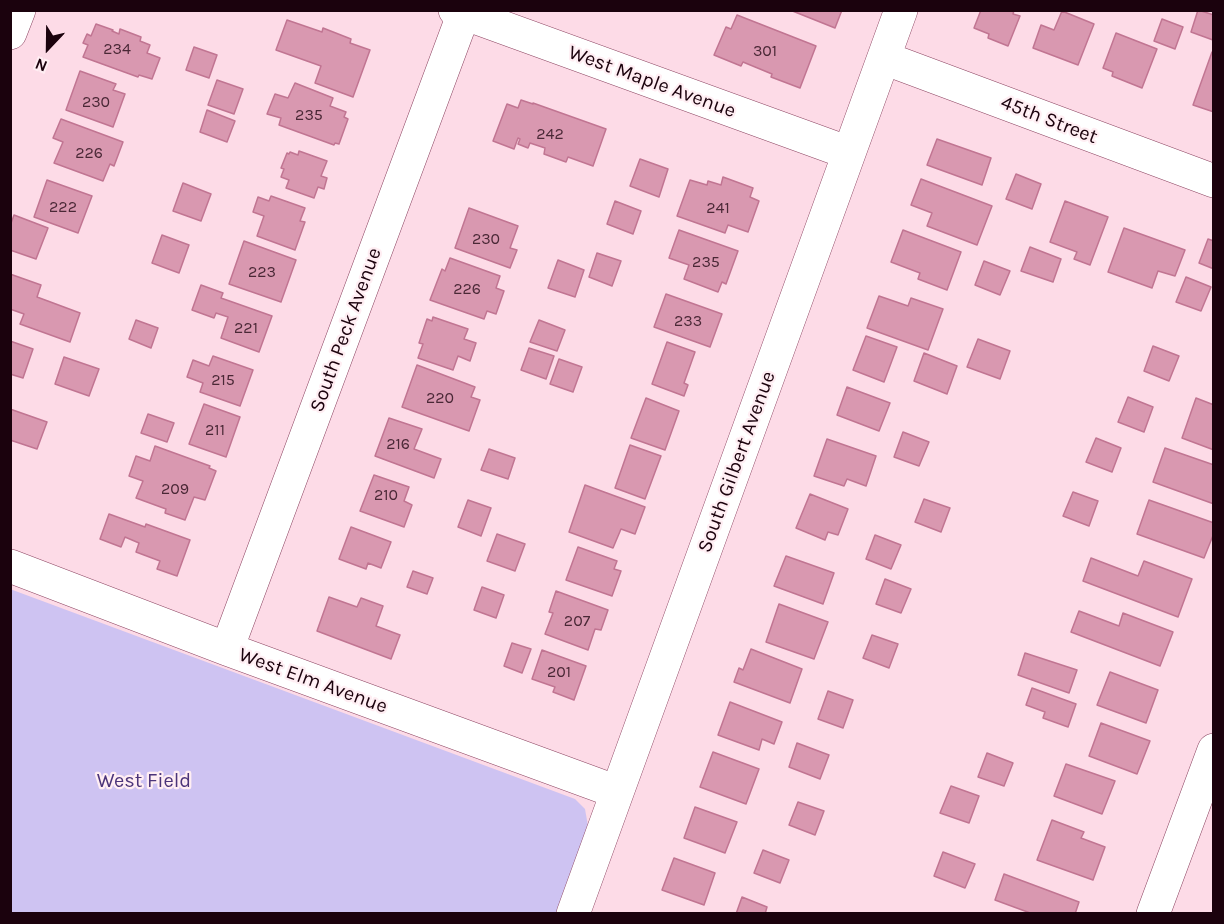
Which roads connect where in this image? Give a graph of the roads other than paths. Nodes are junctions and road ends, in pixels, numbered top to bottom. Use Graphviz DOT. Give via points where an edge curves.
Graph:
graph roads {
  1 [pos="19,10"];
  2 [pos="901,10"];
  3 [pos="461,12"];
  4 [pos="10,33"];
  5 [pos="884,58"];
  6 [pos="849,153"];
  7 [pos="1214,182"];
  8 [pos="10,566"];
  9 [pos="227,649"];
  10 [pos="1214,750"];
  11 [pos="617,792"];
  12 [pos="573,914"];
  13 [pos="1153,914"];
  1 -- 4 [label="street"];
  2 -- 5 [label="street, South Gilbert Avenue"];
  3 -- 6 [label="street, West Maple Avenue"];
  3 -- 9 [label="street, South Peck Avenue"];
  5 -- 6 [label="street, South Gilbert Avenue"];
  5 -- 7 [label="street, 45th Street"];
  6 -- 11 [label="street, South Gilbert Avenue"];
  8 -- 9 [label="street, West Elm Avenue"];
  9 -- 11 [label="street, West Elm Avenue"];
  10 -- 13 [label="street"];
  11 -- 12 [label="street, South Gilbert Avenue"];
}
